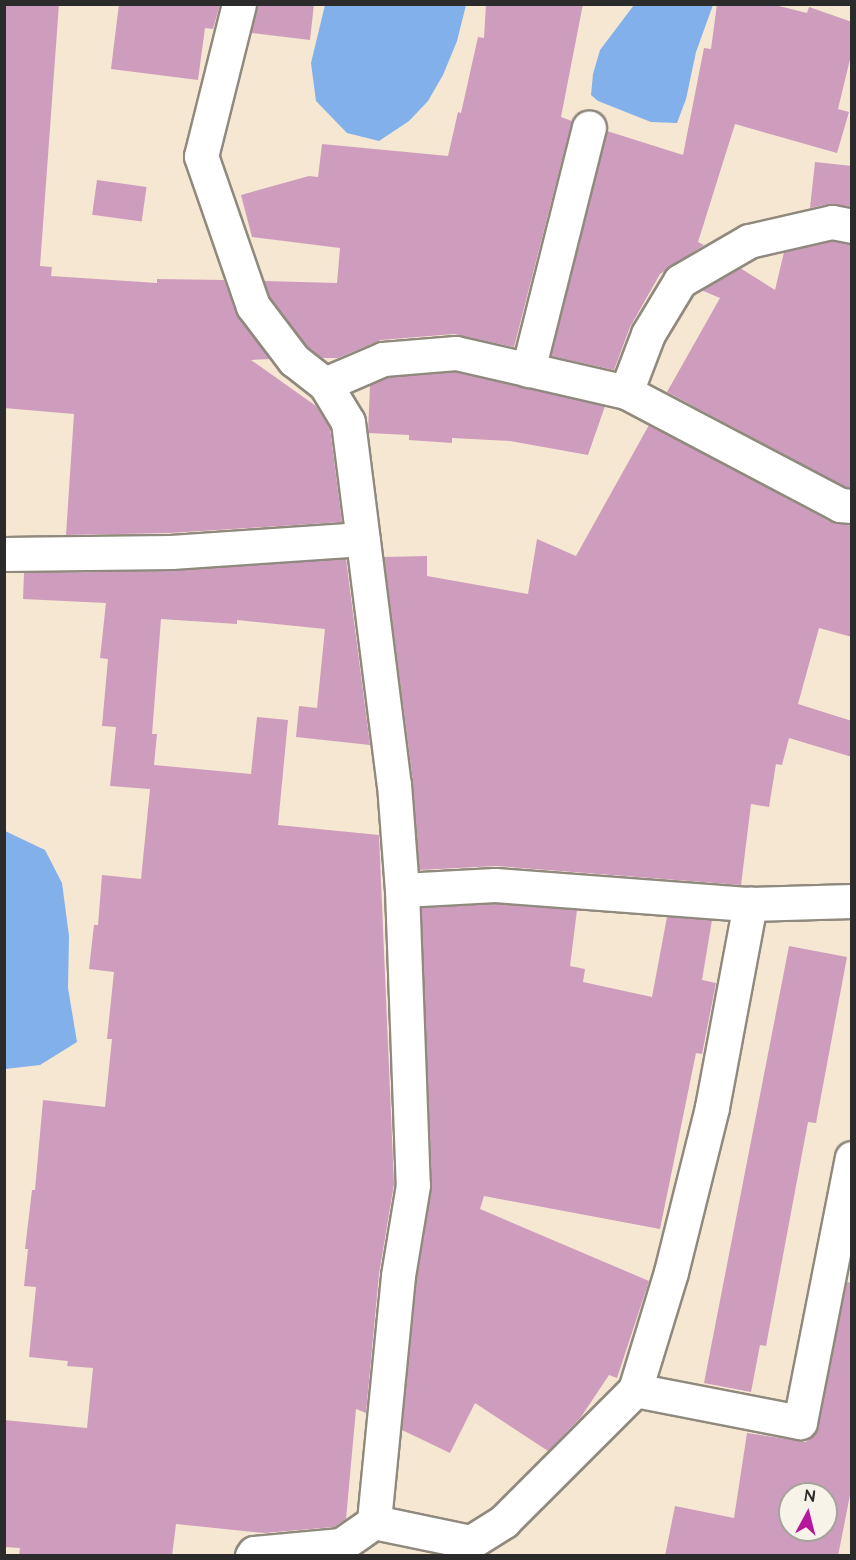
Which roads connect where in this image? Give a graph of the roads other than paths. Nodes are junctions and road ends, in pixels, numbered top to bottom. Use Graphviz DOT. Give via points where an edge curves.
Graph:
graph roads {
  1 [pos="239,4"];
  2 [pos="589,128"];
  3 [pos="852,226"];
  4 [pos="528,370"];
  5 [pos="325,384"];
  6 [pos="626,392"];
  7 [pos="852,506"];
  8 [pos="363,538"];
  9 [pos="4,554"];
  10 [pos="402,890"];
  11 [pos="852,901"];
  12 [pos="750,904"];
  13 [pos="852,1158"];
  14 [pos="635,1390"];
  15 [pos="374,1522"];
  16 [pos="252,1556"];
  1 -- 5 [label="street" via="201,156 253,306 294,360"];
  2 -- 4 [label="street"];
  3 -- 6 [label="street" via="831,222 749,241 680,281 648,334"];
  4 -- 5 [label="street" via="456,353 383,359"];
  4 -- 6 [label="street"];
  5 -- 8 [label="street" via="348,422"];
  6 -- 7 [label="street" via="840,505"];
  8 -- 9 [label="street" via="171,552"];
  8 -- 10 [label="street" via="394,784"];
  10 -- 12 [label="street" via="495,885"];
  10 -- 15 [label="street" via="413,1185 398,1276"];
  11 -- 12 [label="street"];
  12 -- 14 [label="street" via="712,1107 671,1272"];
  13 -- 14 [label="street" via="800,1422"];
  14 -- 15 [label="street" via="504,1521 471,1542"];
  15 -- 16 [label="street" via="341,1545"];
}
